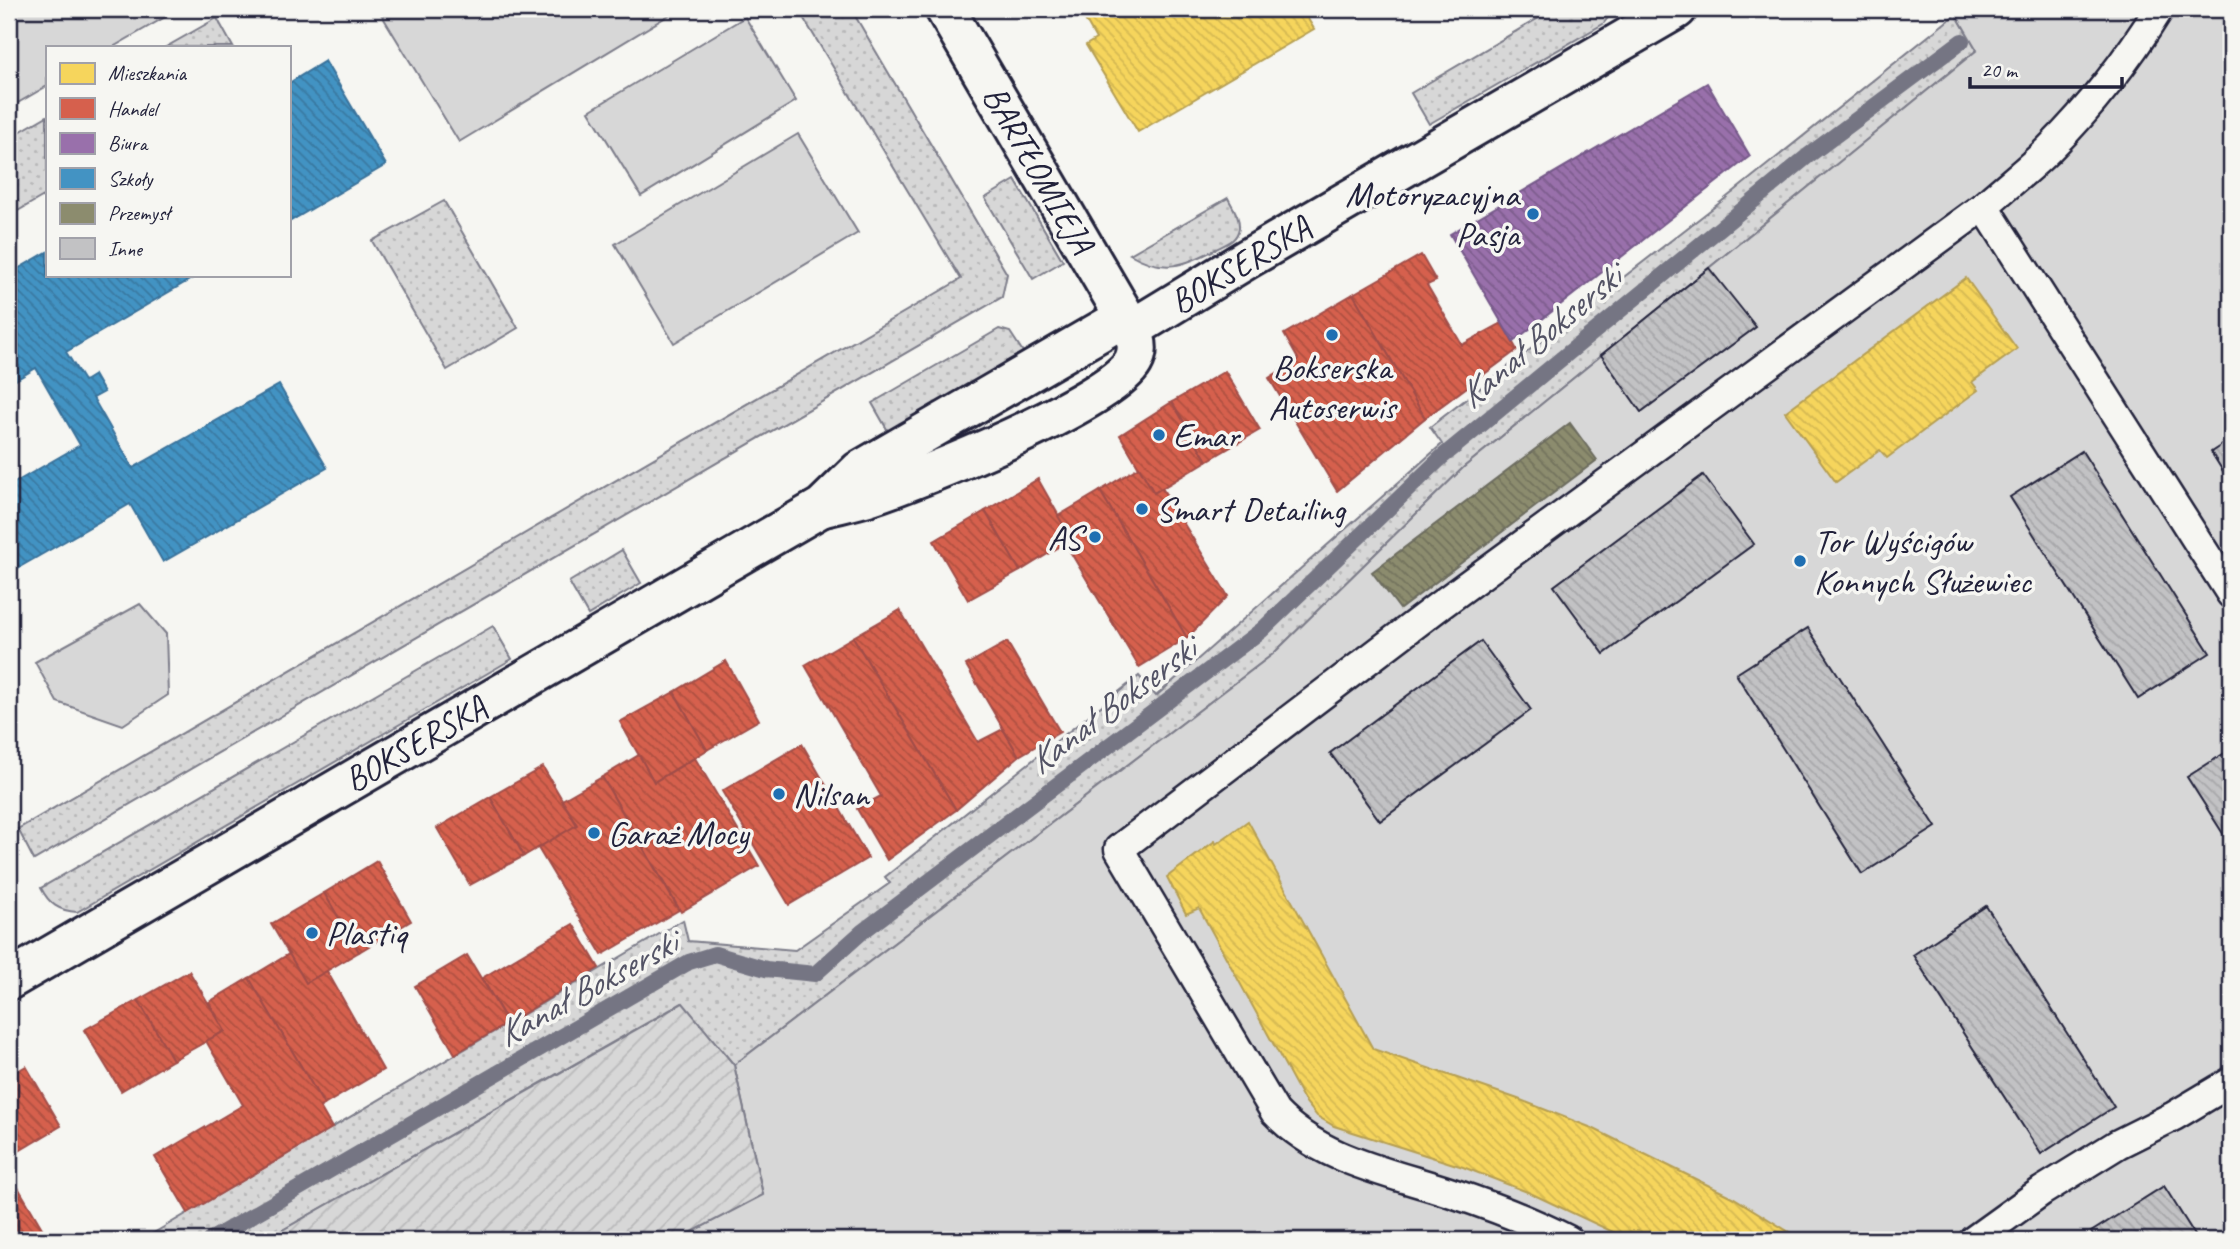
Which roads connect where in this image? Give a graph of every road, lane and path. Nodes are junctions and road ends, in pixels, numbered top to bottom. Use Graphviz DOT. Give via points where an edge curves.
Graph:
graph roads {
  1 [pos="945,9"];
  2 [pos="1677,9"];
  3 [pos="2159,9"];
  4 [pos="1984,206"];
  5 [pos="1129,323"];
  6 [pos="822,507"];
  7 [pos="2231,594"];
  8 [pos="9,980"];
  9 [pos="2231,1082"];
  10 [pos="1568,1240"];
  11 [pos="1973,1240"];
  1 -- 5 [label="street, BARTŁOMIEJA"];
  2 -- 5 [label="street, BOKSERSKA"];
  3 -- 4 [label="lane" via="2135,48 2049,149"];
  4 -- 7 [label="lane"];
  4 -- 10 [label="lane" via="1439,606 1119,849 1275,1112 1289,1127 1344,1158 1452,1193"];
  5 -- 6 [label="street, BOKSERSKA" via="859,471"];
  5 -- 6 [label="street, BOKSERSKA" via="1138,348 1134,360 1112,383 1072,407 915,480"];
  6 -- 8 [label="street, BOKSERSKA"];
  9 -- 11 [label="lane" via="2118,1144"];
}
